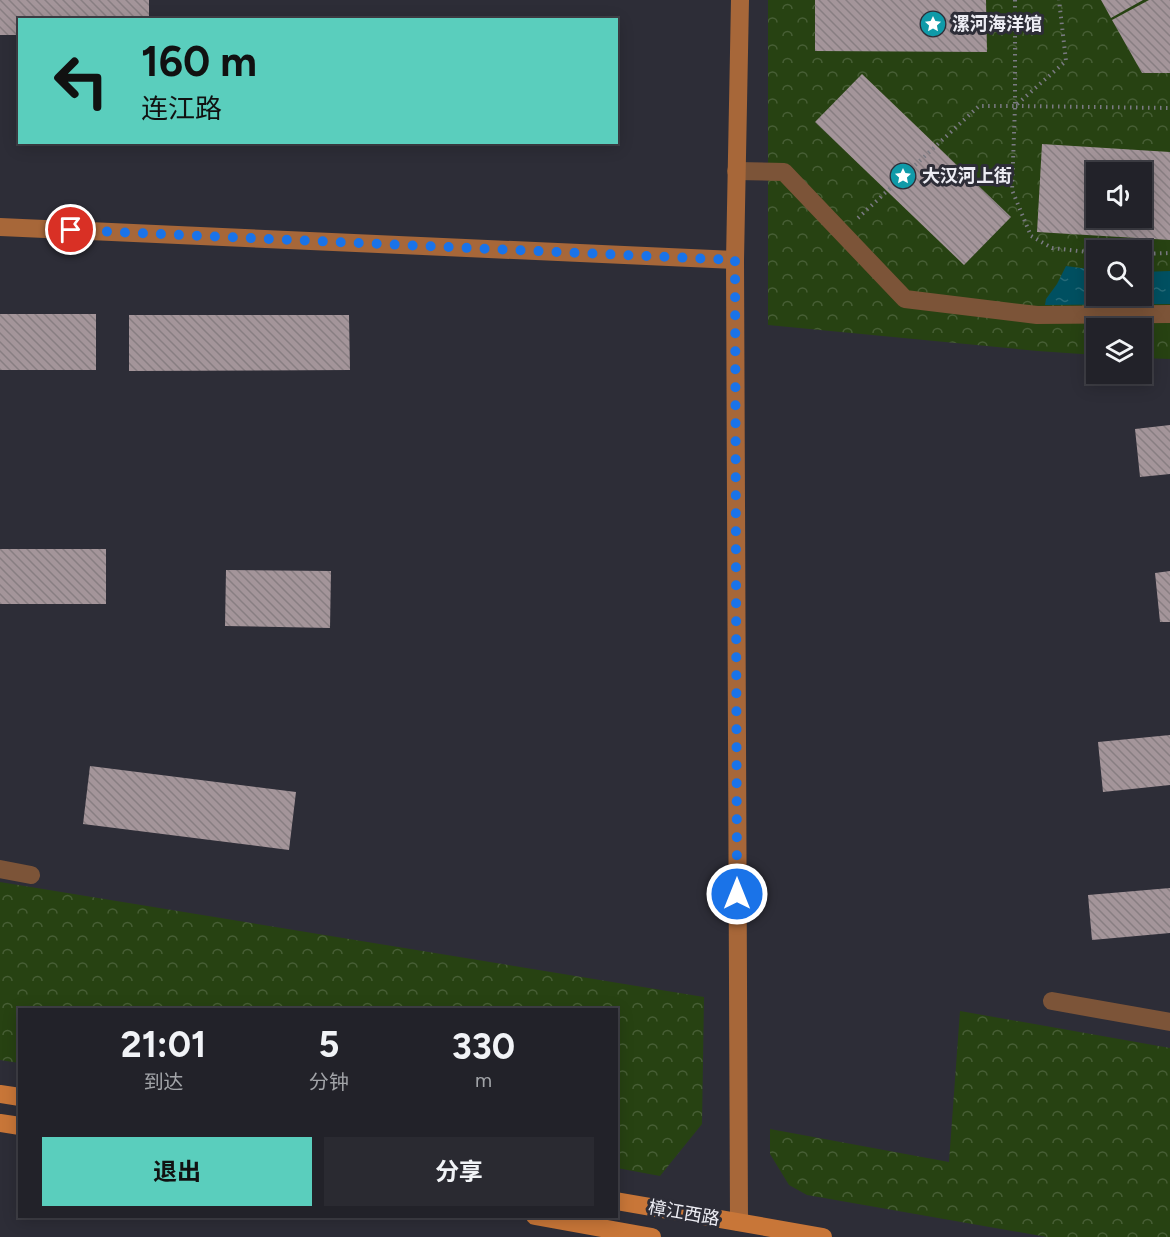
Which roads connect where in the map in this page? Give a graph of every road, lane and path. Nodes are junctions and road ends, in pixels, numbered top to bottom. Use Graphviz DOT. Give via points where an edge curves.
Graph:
graph roads {
  1 [pos="740,0"];
  2 [pos="1015,0"];
  3 [pos="1059,0"];
  4 [pos="1015,106"];
  5 [pos="1170,108"];
  6 [pos="736,171"];
  7 [pos="0,227"];
  8 [pos="842,233"];
  9 [pos="1086,251"];
  10 [pos="1170,253"];
  11 [pos="1152,254"];
  12 [pos="735,260"];
  13 [pos="1170,314"];
  14 [pos="0,869"];
  15 [pos="31,875"];
  16 [pos="1052,1001"];
  17 [pos="1170,1022"];
  18 [pos="0,1094"];
  19 [pos="18,1097"];
  20 [pos="0,1123"];
  21 [pos="18,1126"];
  22 [pos="618,1201"];
  23 [pos="546,1218"];
  24 [pos="739,1222"];
  25 [pos="643,1236"];
  26 [pos="823,1237"];
  1 -- 6 [label="street"];
  2 -- 4 [label="path"];
  3 -- 4 [label="path" via="1065,61"];
  4 -- 5 [label="path"];
  4 -- 8 [label="path" via="980,106"];
  4 -- 9 [label="path" via="1012,190 1031,236 1053,248"];
  6 -- 8 [label="street" via="784,172"];
  6 -- 12 [label="street"];
  7 -- 12 [label="street"];
  8 -- 13 [label="street" via="905,299 1037,315"];
  10 -- 11 [label="path"];
  12 -- 24 [label="street"];
  14 -- 15 [label="street"];
  16 -- 17 [label="street"];
  18 -- 19 [label="main road"];
  20 -- 21 [label="main road"];
  22 -- 24 [label="main road, 樟江西路"];
  23 -- 25 [label="main road, 樟江西路"];
  24 -- 26 [label="main road, 樟江西路"];
}
